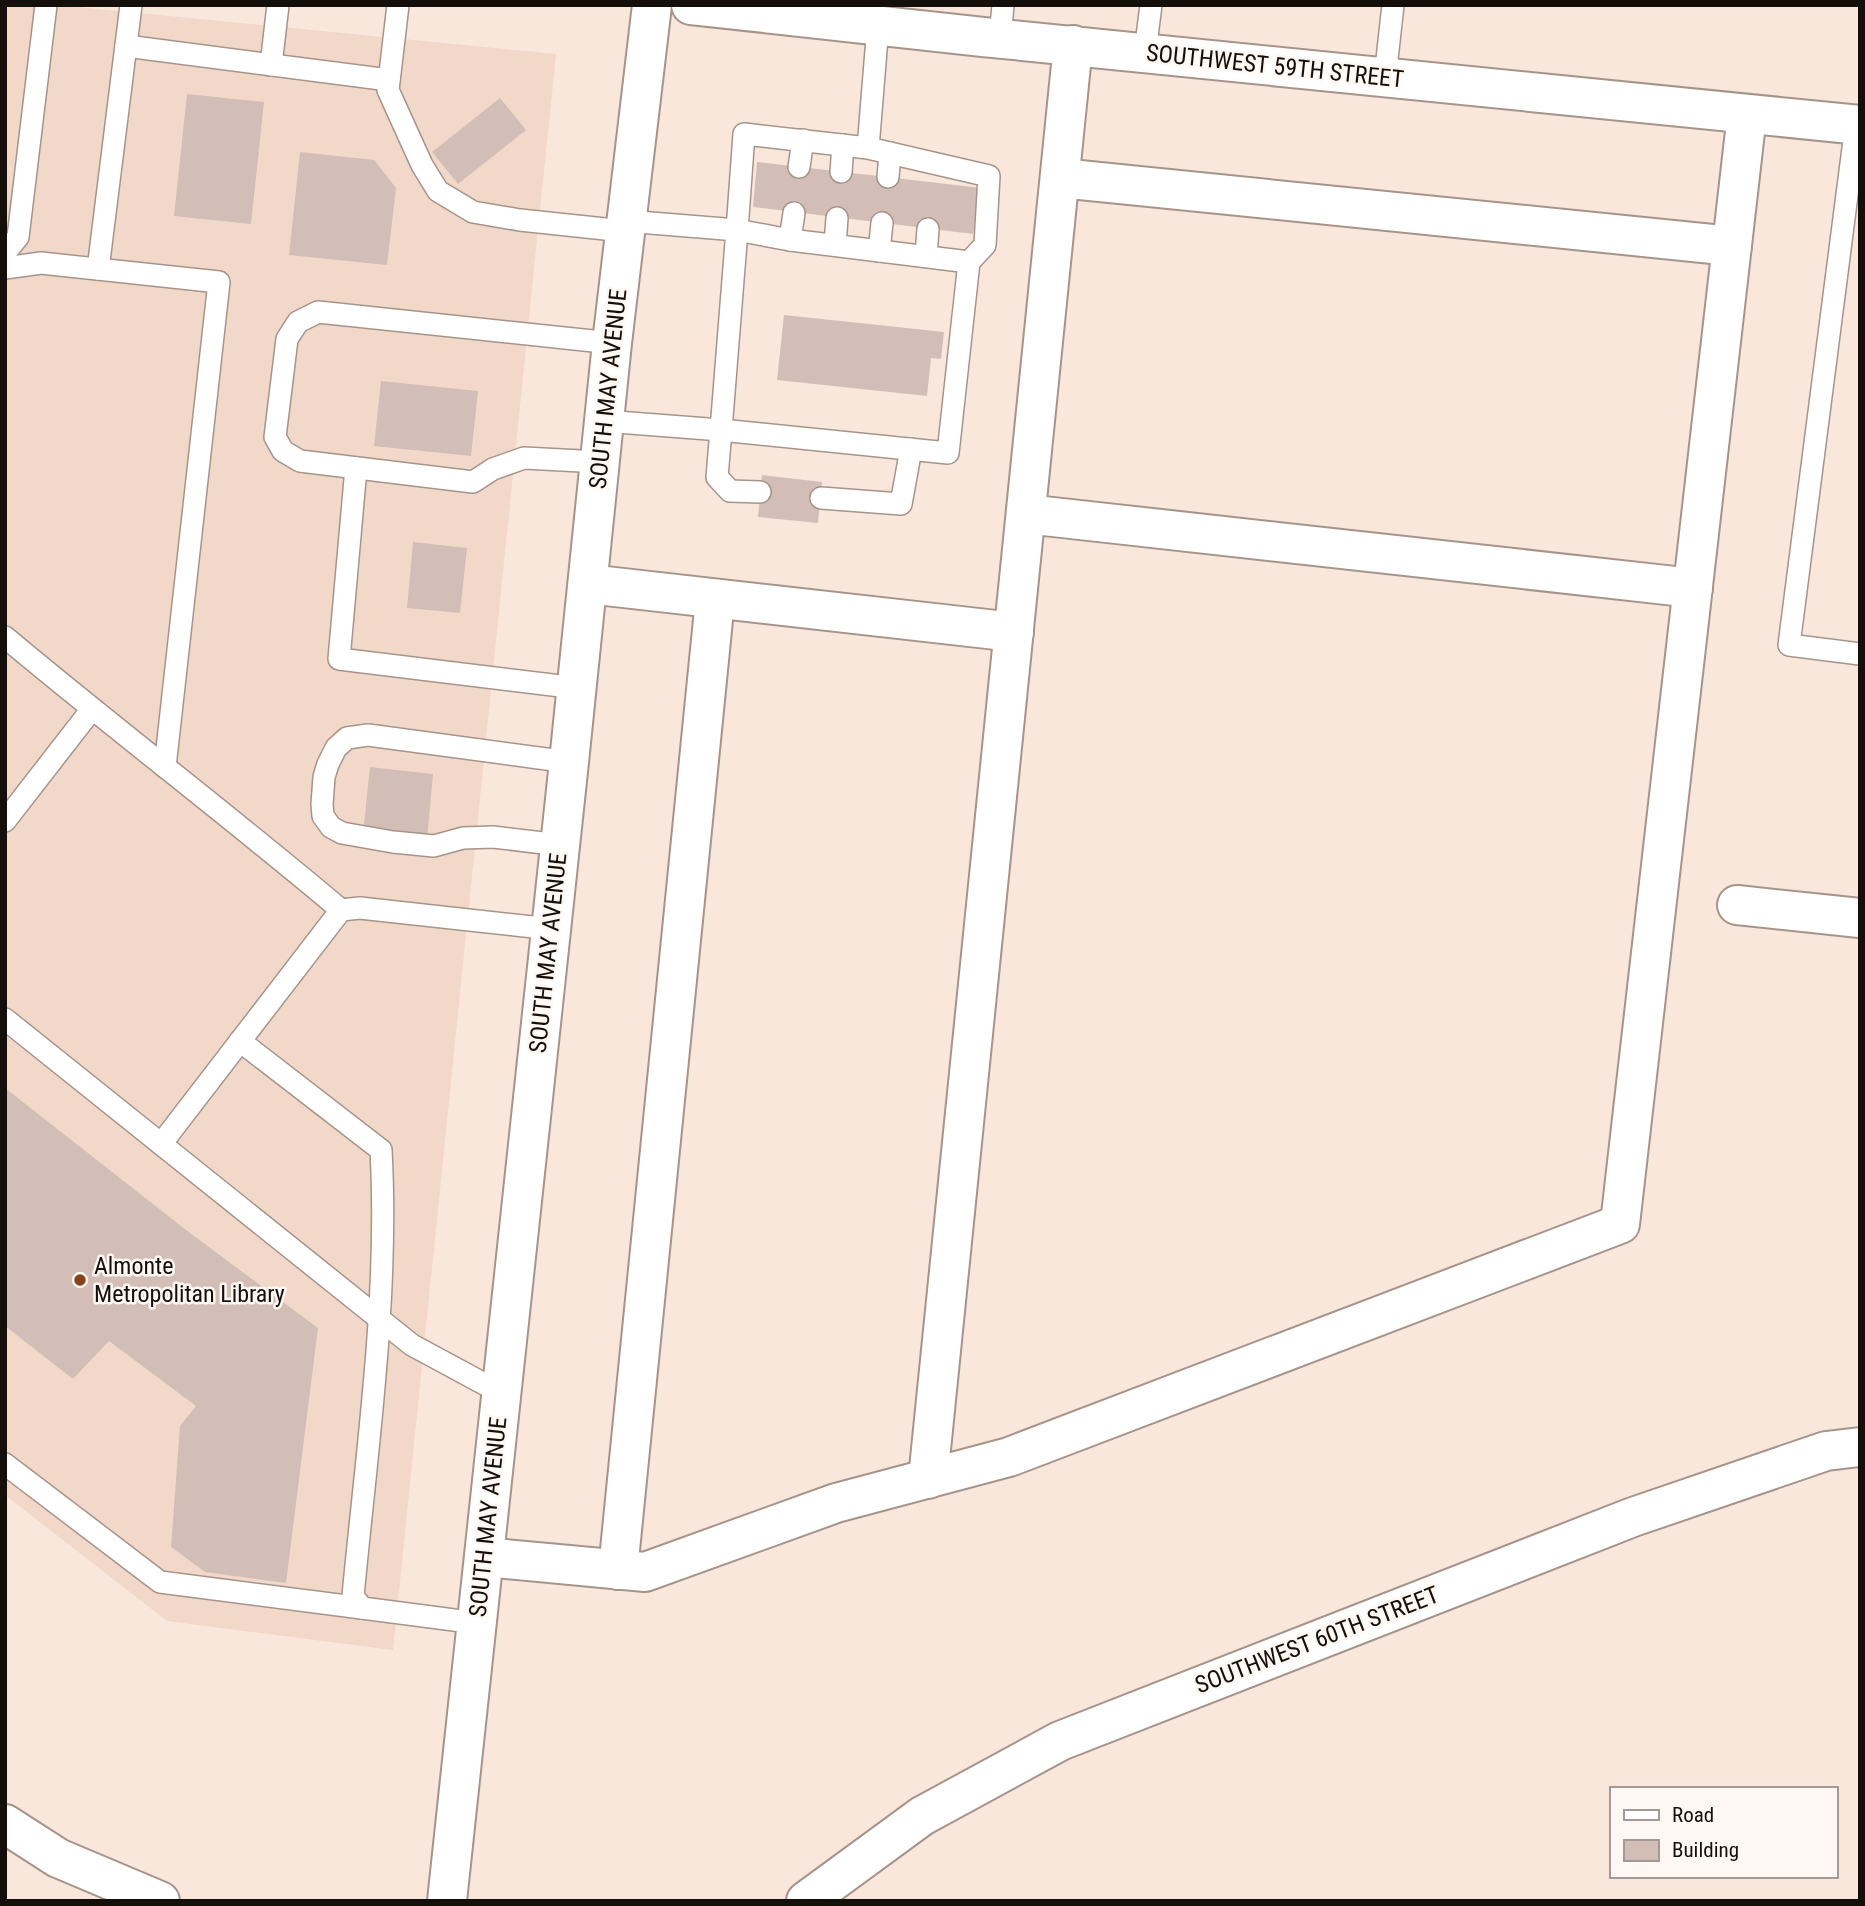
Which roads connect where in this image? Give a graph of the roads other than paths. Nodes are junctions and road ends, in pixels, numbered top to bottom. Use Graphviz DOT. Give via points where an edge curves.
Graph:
graph roads {
  1 [pos="46,5"];
  2 [pos="131,5"];
  3 [pos="278,5"];
  4 [pos="398,5"];
  5 [pos="652,5"];
  6 [pos="691,5"];
  7 [pos="1151,5"];
  8 [pos="1393,5"];
  9 [pos="1002,22"];
  10 [pos="878,26"];
  11 [pos="126,46"];
  12 [pos="1073,46"];
  13 [pos="1145,52"];
  14 [pos="271,65"];
  15 [pos="1385,77"];
  16 [pos="390,80"];
  17 [pos="1747,114"];
  18 [pos="1858,125"];
  19 [pos="803,139"];
  20 [pos="843,145"];
  21 [pos="868,148"];
  22 [pos="890,153"];
  23 [pos="799,167"];
  24 [pos="841,172"];
  25 [pos="888,177"];
  26 [pos="1060,177"];
  27 [pos="794,213"];
  28 [pos="837,218"];
  29 [pos="882,223"];
  30 [pos="625,226"];
  31 [pos="928,229"];
  32 [pos="737,230"];
  33 [pos="790,240"];
  34 [pos="835,245"];
  35 [pos="1732,246"];
  36 [pos="879,251"];
  37 [pos="5,253"];
  38 [pos="926,256"];
  39 [pos="969,262"];
  40 [pos="5,268"];
  41 [pos="98,269"];
  42 [pos="612,343"];
  43 [pos="604,421"];
  44 [pos="721,430"];
  45 [pos="911,449"];
  46 [pos="600,462"];
  47 [pos="356,468"];
  48 [pos="760,492"];
  49 [pos="821,498"];
  50 [pos="1026,514"];
  51 [pos="588,584"];
  52 [pos="1693,588"];
  53 [pos="715,600"];
  54 [pos="1014,632"];
  55 [pos="5,637"];
  56 [pos="1860,654"];
  57 [pos="577,688"];
  58 [pos="92,709"];
  59 [pos="569,761"];
  60 [pos="165,767"];
  61 [pos="5,821"];
  62 [pos="560,845"];
  63 [pos="1737,905"];
  64 [pos="341,910"];
  65 [pos="1860,918"];
  66 [pos="551,929"];
  67 [pos="5,1019"];
  68 [pos="240,1041"];
  69 [pos="161,1144"];
  70 [pos="380,1319"];
  71 [pos="501,1393"];
  72 [pos="1860,1447"];
  73 [pos="5,1464"];
  74 [pos="929,1479"];
  75 [pos="484,1557"];
  76 [pos="618,1570"];
  77 [pos="362,1608"];
  78 [pos="477,1623"];
  79 [pos="5,1824"];
  80 [pos="160,1901"];
  81 [pos="447,1901"];
  82 [pos="806,1901"];
  1 -- 37 [label="lane" via="18,237"];
  2 -- 11 [label="lane"];
  3 -- 14 [label="lane"];
  4 -- 16 [label="lane"];
  5 -- 30 [label="street, SOUTH MAY AVENUE"];
  6 -- 10 [label="street, SOUTHWEST 59TH STREET"];
  7 -- 13 [label="lane"];
  8 -- 15 [label="lane"];
  9 -- 10 [label="street, SOUTHWEST 59TH STREET"];
  9 -- 12 [label="street, SOUTHWEST 59TH STREET"];
  10 -- 21 [label="lane"];
  11 -- 14 [label="lane"];
  11 -- 41 [label="lane"];
  12 -- 13 [label="street, SOUTHWEST 59TH STREET"];
  12 -- 26 [label="street"];
  13 -- 15 [label="street, SOUTHWEST 59TH STREET"];
  14 -- 16 [label="lane"];
  15 -- 17 [label="street, SOUTHWEST 59TH STREET"];
  16 -- 30 [label="lane" via="388,90 438,191 473,212 520,220"];
  17 -- 18 [label="street, SOUTHWEST 59TH STREET"];
  17 -- 35 [label="street"];
  18 -- 56 [label="lane" via="1789,646"];
  19 -- 20 [label="lane"];
  19 -- 23 [label="lane"];
  19 -- 32 [label="lane" via="744,134"];
  20 -- 21 [label="lane"];
  20 -- 24 [label="lane"];
  21 -- 22 [label="lane"];
  22 -- 25 [label="lane"];
  22 -- 39 [label="lane" via="935,173 989,176 985,245"];
  26 -- 35 [label="street"];
  26 -- 50 [label="street"];
  27 -- 33 [label="lane"];
  28 -- 34 [label="lane"];
  29 -- 36 [label="lane"];
  30 -- 32 [label="lane"];
  30 -- 42 [label="street, SOUTH MAY AVENUE"];
  31 -- 38 [label="lane"];
  32 -- 33 [label="lane"];
  32 -- 44 [label="lane"];
  33 -- 34 [label="lane"];
  34 -- 36 [label="lane"];
  35 -- 52 [label="street"];
  36 -- 38 [label="lane"];
  38 -- 39 [label="lane"];
  39 -- 45 [label="lane" via="948,453"];
  40 -- 41 [label="lane" via="41,263"];
  41 -- 60 [label="lane" via="219,282"];
  42 -- 43 [label="street, SOUTH MAY AVENUE"];
  42 -- 47 [label="lane" via="318,312 298,322 287,339 275,437 283,451 300,461"];
  43 -- 44 [label="lane"];
  43 -- 46 [label="street, SOUTH MAY AVENUE"];
  44 -- 45 [label="lane"];
  44 -- 48 [label="lane" via="716,477 730,491"];
  45 -- 49 [label="lane" via="901,503"];
  46 -- 47 [label="lane" via="524,458 473,482"];
  46 -- 51 [label="street, SOUTH MAY AVENUE"];
  47 -- 57 [label="lane" via="339,659"];
  50 -- 52 [label="street"];
  50 -- 54 [label="street"];
  51 -- 53 [label="street"];
  51 -- 57 [label="street, SOUTH MAY AVENUE"];
  52 -- 74 [label="street" via="1620,1224 1009,1457"];
  53 -- 54 [label="street"];
  53 -- 76 [label="street"];
  54 -- 74 [label="street"];
  55 -- 58 [label="lane"];
  57 -- 59 [label="street, SOUTH MAY AVENUE"];
  58 -- 60 [label="lane"];
  58 -- 61 [label="lane"];
  59 -- 62 [label="street, SOUTH MAY AVENUE"];
  59 -- 62 [label="lane" via="368,735 347,738 336,748 324,777 323,816 342,833 434,846 463,838 493,837"];
  60 -- 64 [label="lane"];
  62 -- 66 [label="street, SOUTH MAY AVENUE"];
  63 -- 65 [label="street"];
  64 -- 66 [label="lane" via="360,908"];
  64 -- 68 [label="lane"];
  66 -- 71 [label="street, SOUTH MAY AVENUE"];
  67 -- 69 [label="lane"];
  68 -- 69 [label="lane"];
  68 -- 70 [label="lane" via="381,1150"];
  69 -- 70 [label="lane"];
  70 -- 71 [label="lane" via="412,1345"];
  70 -- 77 [label="lane" via="352,1596"];
  71 -- 75 [label="street, SOUTH MAY AVENUE"];
  72 -- 82 [label="street, SOUTHWEST 60TH STREET" via="1826,1451 1633,1517 1060,1741 922,1816"];
  73 -- 77 [label="lane" via="160,1582"];
  74 -- 76 [label="street" via="836,1503 645,1572"];
  75 -- 76 [label="street"];
  75 -- 78 [label="street, SOUTH MAY AVENUE"];
  77 -- 78 [label="lane"];
  78 -- 81 [label="street, SOUTH MAY AVENUE"];
  79 -- 80 [label="street" via="58,1858"];
}
